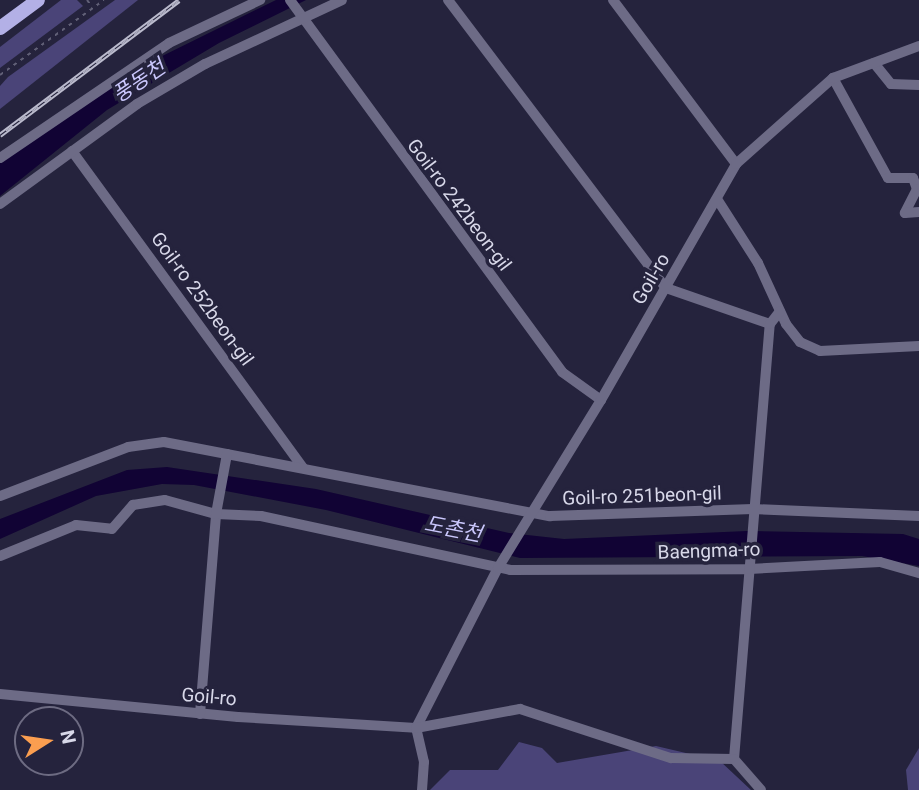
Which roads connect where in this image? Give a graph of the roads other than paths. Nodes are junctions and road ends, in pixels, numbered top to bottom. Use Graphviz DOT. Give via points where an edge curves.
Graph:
graph roads {
  1 [pos="26,0"];
  2 [pos="38,0"];
  3 [pos="260,0"];
  4 [pos="290,0"];
  5 [pos="342,0"];
  6 [pos="448,0"];
  7 [pos="613,0"];
  8 [pos="299,17"];
  9 [pos="0,18"];
  10 [pos="0,28"];
  11 [pos="919,46"];
  12 [pos="874,63"];
  13 [pos="833,78"];
  14 [pos="919,85"];
  15 [pos="72,151"];
  16 [pos="0,158"];
  17 [pos="736,164"];
  18 [pos="718,199"];
  19 [pos="0,204"];
  20 [pos="919,212"];
  21 [pos="666,288"];
  22 [pos="780,311"];
  23 [pos="770,324"];
  24 [pos="919,346"];
  25 [pos="601,400"];
  26 [pos="225,459"];
  27 [pos="303,468"];
  28 [pos="1,493"];
  29 [pos="217,511"];
  30 [pos="753,514"];
  31 [pos="919,516"];
  32 [pos="530,517"];
  33 [pos="0,556"];
  34 [pos="501,564"];
  35 [pos="750,567"];
  36 [pos="919,573"];
  37 [pos="0,694"];
  38 [pos="200,714"];
  39 [pos="416,728"];
  40 [pos="734,759"];
  41 [pos="422,790"];
  42 [pos="761,790"];
  1 -- 9 [label="main road"];
  2 -- 10 [label="main road"];
  3 -- 16 [label="street" via="169,43"];
  4 -- 8 [label="street, Goil-ro 242beon-gil"];
  5 -- 8 [label="street"];
  6 -- 21 [label="street"];
  7 -- 17 [label="street"];
  8 -- 15 [label="street" via="137,104"];
  8 -- 25 [label="street, Goil-ro 242beon-gil" via="562,372"];
  11 -- 12 [label="street, Goil-ro"];
  12 -- 13 [label="street, Goil-ro"];
  12 -- 14 [label="street" via="891,84"];
  13 -- 17 [label="street, Goil-ro"];
  13 -- 20 [label="street" via="888,178 913,178 917,188 905,213"];
  15 -- 19 [label="street"];
  15 -- 27 [label="street, Goil-ro 252beon-gil"];
  17 -- 18 [label="street, Goil-ro"];
  18 -- 21 [label="street, Goil-ro"];
  18 -- 22 [label="street" via="758,263"];
  21 -- 23 [label="street"];
  21 -- 25 [label="street, Goil-ro"];
  22 -- 23 [label="street"];
  22 -- 24 [label="street" via="800,342 820,351"];
  23 -- 30 [label="street"];
  25 -- 32 [label="street, Goil-ro"];
  26 -- 27 [label="street"];
  26 -- 28 [label="street" via="148,442"];
  26 -- 29 [label="street"];
  27 -- 32 [label="street"];
  29 -- 33 [label="street, Baengma-ro" via="165,500 133,505 112,529 76,525"];
  29 -- 34 [label="street, Baengma-ro"];
  29 -- 38 [label="street"];
  30 -- 31 [label="street, Goil-ro 251beon-gil"];
  30 -- 32 [label="street, Goil-ro 251beon-gil"];
  30 -- 35 [label="street"];
  32 -- 34 [label="street, Goil-ro"];
  34 -- 35 [label="street, Baengma-ro"];
  34 -- 39 [label="street"];
  35 -- 36 [label="street, Baengma-ro" via="880,562"];
  35 -- 40 [label="street"];
  37 -- 38 [label="street, Goil-ro"];
  38 -- 39 [label="street, Goil-ro"];
  39 -- 40 [label="street, Goil-ro" via="520,709 671,758"];
  39 -- 41 [label="street" via="424,762"];
  40 -- 42 [label="street"];
}
